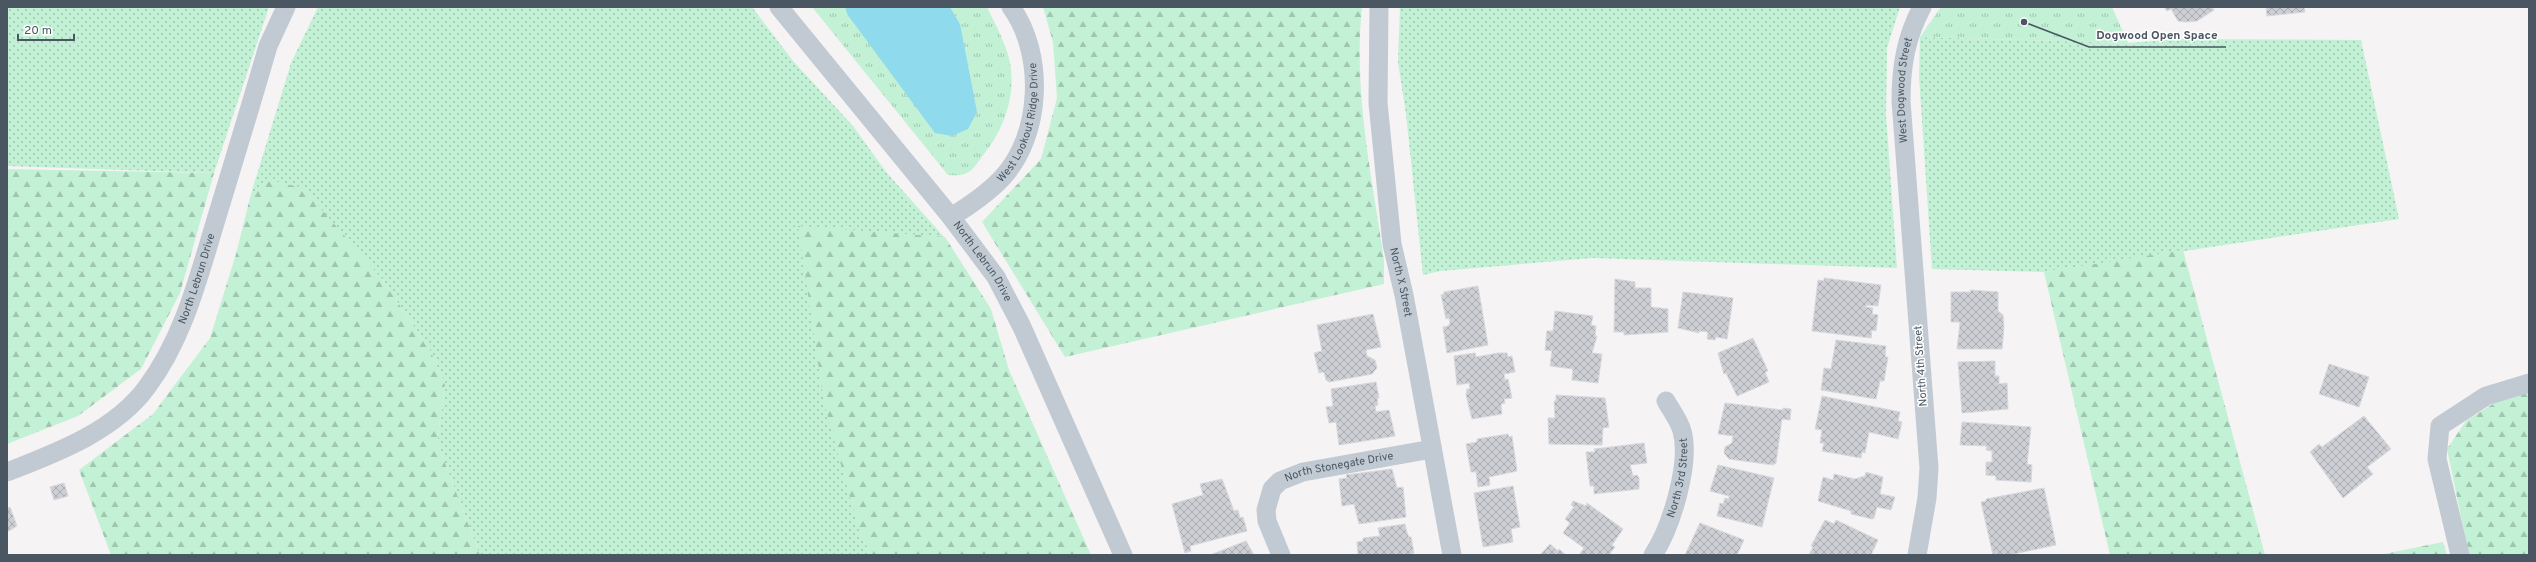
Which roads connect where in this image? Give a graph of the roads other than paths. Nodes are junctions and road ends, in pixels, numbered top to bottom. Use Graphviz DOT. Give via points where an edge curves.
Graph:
graph roads {
  1 [pos="286,7"];
  2 [pos="779,7"];
  3 [pos="1011,7"];
  4 [pos="1379,7"];
  5 [pos="1922,7"];
  6 [pos="1908,176"];
  7 [pos="951,217"];
  8 [pos="2529,383"];
  9 [pos="1666,400"];
  10 [pos="1432,449"];
  11 [pos="7,472"];
  12 [pos="1123,555"];
  13 [pos="1282,555"];
  14 [pos="1452,555"];
  15 [pos="1653,555"];
  16 [pos="1918,555"];
  17 [pos="2460,555"];
  1 -- 11 [label="street, North Lebrun Drive" via="268,46 191,303 171,347 147,388 115,418 88,437"];
  2 -- 7 [label="street, North Lebrun Drive"];
  3 -- 7 [label="street, West Lookout Ridge Drive" via="1030,45 1035,88 1030,123 1020,150 1003,177 977,201"];
  4 -- 10 [label="street, North X Street" via="1378,103 1392,244"];
  5 -- 6 [label="street, West Dogwood Street" via="1909,35 1902,67 1901,100"];
  6 -- 16 [label="street, North 4th Street" via="1929,468"];
  7 -- 12 [label="street, North Lebrun Drive" via="996,276 1022,327"];
  8 -- 17 [label="street" via="2486,396 2440,426 2437,460"];
  9 -- 15 [label="street, North 3rd Street" via="1682,430 1683,458 1679,486 1669,522"];
  10 -- 13 [label="street, North Stonegate Drive" via="1303,472 1280,481 1272,489 1266,510 1267,521"];
  10 -- 14 [label="street, North X Street"];
}
